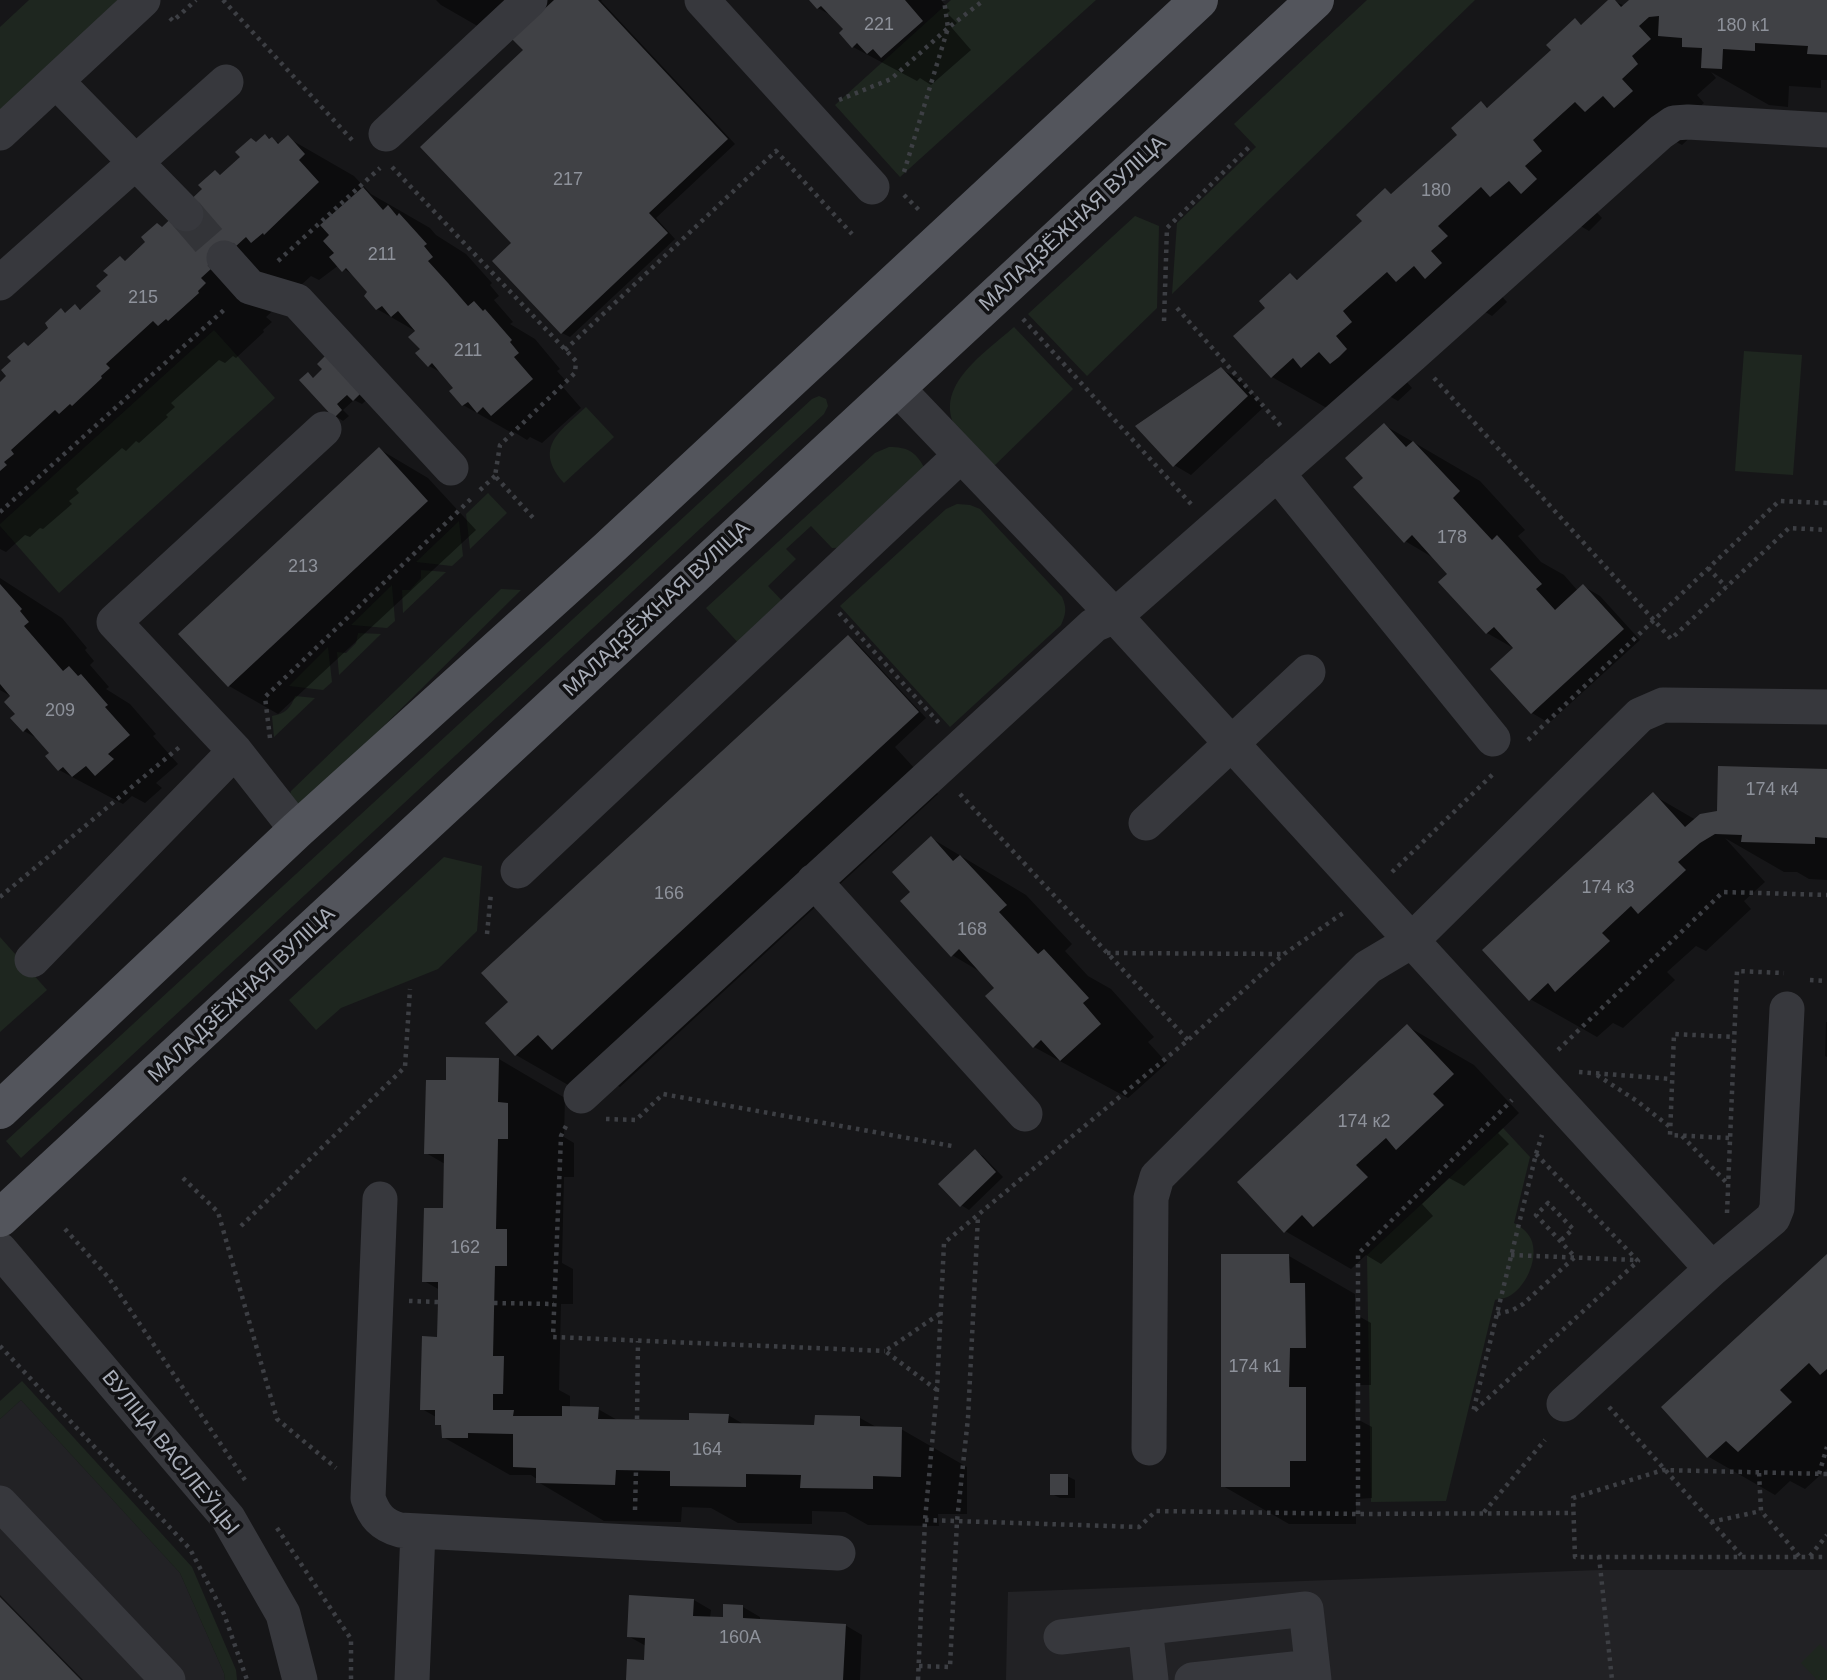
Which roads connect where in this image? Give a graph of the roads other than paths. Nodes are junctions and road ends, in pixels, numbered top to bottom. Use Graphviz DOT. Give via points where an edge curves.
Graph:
graph roads {
  1 [pos="530,0"];
  2 [pos="702,0"];
  3 [pos="1199,0"];
  4 [pos="1315,0"];
  5 [pos="155,7"];
  6 [pos="56,81"];
  7 [pos="226,82"];
  8 [pos="1827,130"];
  9 [pos="0,133"];
  10 [pos="372,147"];
  11 [pos="134,163"];
  12 [pos="887,182"];
  13 [pos="186,214"];
  14 [pos="224,258"];
  15 [pos="0,283"];
  16 [pos="896,387"];
  17 [pos="324,429"];
  18 [pos="960,456"];
  19 [pos="451,468"];
  20 [pos="1277,473"];
  21 [pos="1115,616"];
  22 [pos="1308,671"];
  23 [pos="1827,707"];
  24 [pos="1493,739"];
  25 [pos="1230,744"];
  26 [pos="235,751"];
  27 [pos="1146,823"];
  28 [pos="297,830"];
  29 [pos="517,871"];
  30 [pos="814,881"];
  31 [pos="1410,942"];
  32 [pos="32,960"];
  33 [pos="1787,1009"];
  34 [pos="0,1110"];
  35 [pos="582,1111"];
  36 [pos="1025,1114"];
  37 [pos="380,1199"];
  38 [pos="0,1219"];
  39 [pos="0,1250"];
  40 [pos="1712,1269"];
  41 [pos="1564,1404"];
  42 [pos="1149,1448"];
  43 [pos="0,1503"];
  44 [pos="418,1531"];
  45 [pos="838,1553"];
  46 [pos="1224,1618"];
  47 [pos="1145,1627"];
  48 [pos="1061,1637"];
  49 [pos="1313,1673"];
  50 [pos="1231,1678"];
  51 [pos="168,1680"];
  52 [pos="300,1680"];
  53 [pos="412,1680"];
  54 [pos="1151,1680"];
  55 [pos="1192,1680"];
  1 -- 10 [label="street"];
  2 -- 12 [label="street"];
  3 -- 28 [label="main road" via="618,540"];
  4 -- 16 [label="main road, МАЛАДЗЁЖНАЯ ВУЛІЦА"];
  5 -- 6 [label="street"];
  6 -- 9 [label="street"];
  6 -- 11 [label="street"];
  7 -- 11 [label="street"];
  8 -- 20 [label="street" via="1674,123"];
  11 -- 13 [label="street"];
  11 -- 15 [label="street"];
  14 -- 19 [label="street" via="250,287 297,300"];
  16 -- 18 [label="street"];
  16 -- 38 [label="main road, МАЛАДЗЁЖНАЯ ВУЛІЦА"];
  17 -- 26 [label="street" via="114,622"];
  18 -- 21 [label="street"];
  18 -- 29 [label="street"];
  20 -- 21 [label="street"];
  20 -- 24 [label="street"];
  21 -- 25 [label="street"];
  21 -- 30 [label="street" via="1094,625"];
  22 -- 25 [label="street"];
  23 -- 31 [label="street" via="1664,705 1640,715"];
  25 -- 27 [label="street"];
  25 -- 31 [label="street"];
  26 -- 28 [label="street"];
  26 -- 32 [label="street"];
  28 -- 34 [label="main road"];
  30 -- 35 [label="street"];
  30 -- 36 [label="street"];
  31 -- 40 [label="street"];
  31 -- 42 [label="street" via="1367,967 1157,1177 1151,1198"];
  33 -- 40 [label="street" via="1777,1208 1773,1218"];
  37 -- 44 [label="street" via="368,1498 379,1520 388,1526"];
  39 -- 52 [label="street, ВУЛІЦА ВАСІЛЕЎЦЫ" via="228,1518 283,1614"];
  40 -- 41 [label="street"];
  43 -- 51 [label="street"];
  44 -- 45 [label="street"];
  44 -- 53 [label="street"];
  46 -- 47 [label="street"];
  46 -- 49 [label="street" via="1306,1609"];
  46 -- 50 [label="street"];
  47 -- 48 [label="street"];
  47 -- 54 [label="street"];
  49 -- 50 [label="street"];
  50 -- 55 [label="street"];
}
